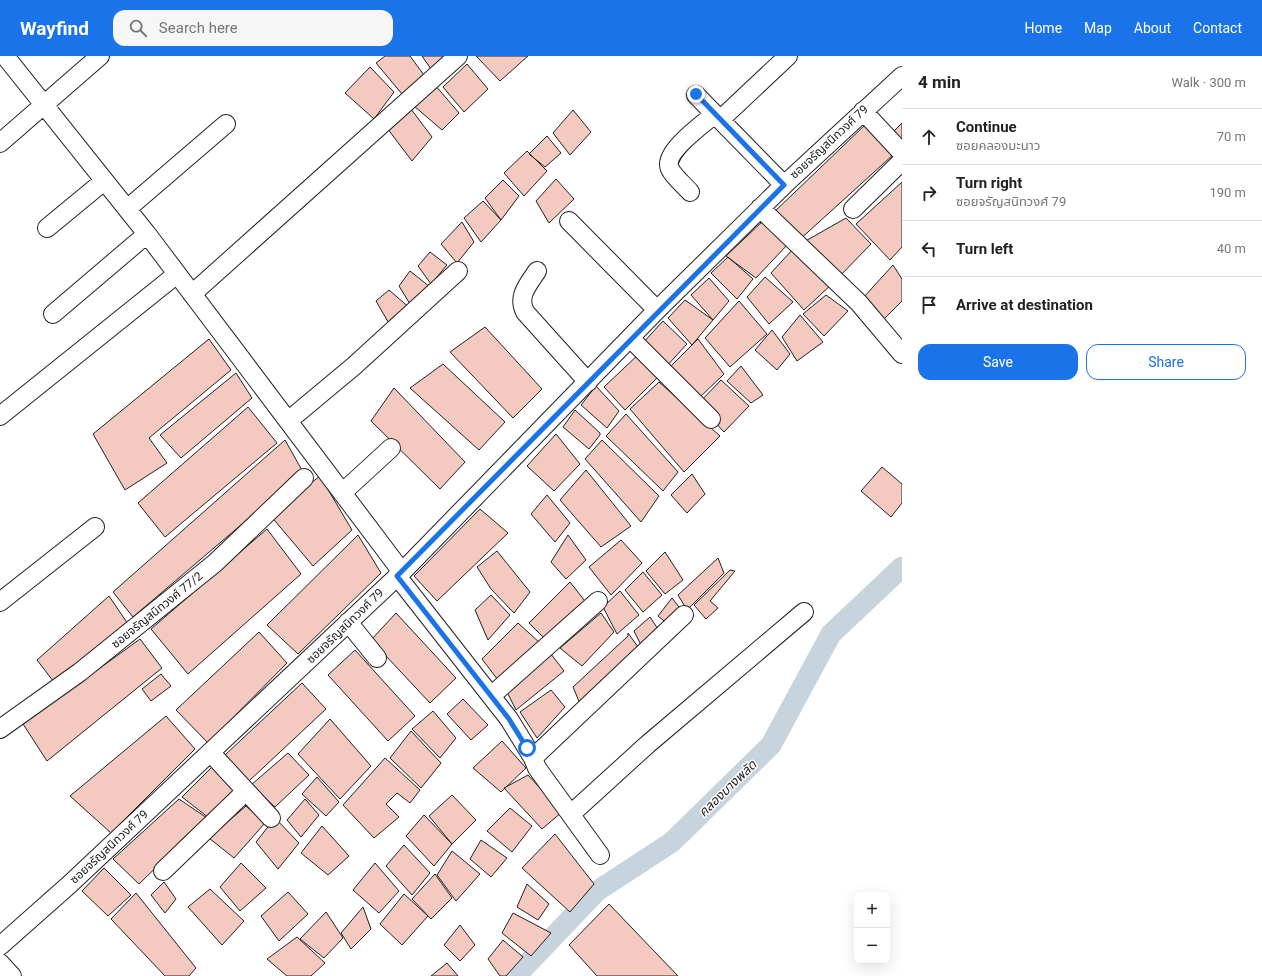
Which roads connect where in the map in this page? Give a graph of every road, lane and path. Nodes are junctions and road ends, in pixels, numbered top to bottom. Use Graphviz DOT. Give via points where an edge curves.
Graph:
graph roads {
  1 [pos="5,56"];
  2 [pos="100,56"];
  3 [pos="458,56"];
  4 [pos="788,56"];
  5 [pos="902,76"];
  6 [pos="696,94"];
  7 [pos="43,105"];
  8 [pos="863,111"];
  9 [pos="717,117"];
  10 [pos="226,124"];
  11 [pos="0,143"];
  12 [pos="902,153"];
  13 [pos="902,160"];
  14 [pos="104,181"];
  15 [pos="784,185"];
  16 [pos="690,192"];
  17 [pos="760,208"];
  18 [pos="127,209"];
  19 [pos="853,209"];
  20 [pos="568,221"];
  21 [pos="47,228"];
  22 [pos="147,234"];
  23 [pos="458,271"];
  24 [pos="537,271"];
  25 [pos="177,274"];
  26 [pos="192,294"];
  27 [pos="657,310"];
  28 [pos="53,314"];
  29 [pos="630,338"];
  30 [pos="902,354"];
  31 [pos="588,382"];
  32 [pos="0,416"];
  33 [pos="711,419"];
  34 [pos="288,422"];
  35 [pos="391,448"];
  36 [pos="304,478"];
  37 [pos="342,492"];
  38 [pos="96,527"];
  39 [pos="399,574"];
  40 [pos="598,601"];
  41 [pos="0,602"];
  42 [pos="804,612"];
  43 [pos="684,615"];
  44 [pos="348,622"];
  45 [pos="377,658"];
  46 [pos="490,696"];
  47 [pos="0,729"];
  48 [pos="210,752"];
  49 [pos="530,753"];
  50 [pos="246,791"];
  51 [pos="571,814"];
  52 [pos="271,818"];
  53 [pos="600,855"];
  54 [pos="163,871"];
  55 [pos="0,946"];
  56 [pos="0,964"];
  57 [pos="12,976"];
  1 -- 7 [label="street"];
  2 -- 7 [label="street"];
  3 -- 26 [label="street"];
  4 -- 9 [label="street"];
  5 -- 8 [label="street, ซอยจรัญสนิทวงศ์ 79"];
  6 -- 9 [label="street"];
  7 -- 11 [label="street"];
  7 -- 14 [label="street"];
  8 -- 12 [label="street"];
  8 -- 15 [label="street, ซอยจรัญสนิทวงศ์ 79"];
  9 -- 15 [label="street"];
  9 -- 16 [label="street" via="672,152 668,162 670,169"];
  10 -- 18 [label="street"];
  13 -- 19 [label="street"];
  14 -- 18 [label="street"];
  14 -- 21 [label="street"];
  15 -- 17 [label="street, ซอยจรัญสนิทวงศ์ 79"];
  17 -- 27 [label="street, ซอยจรัญสนิทวงศ์ 79"];
  17 -- 30 [label="street" via="859,303"];
  18 -- 22 [label="street"];
  20 -- 27 [label="street"];
  22 -- 25 [label="street"];
  22 -- 28 [label="street"];
  23 -- 34 [label="street"];
  24 -- 31 [label="street" via="523,292 521,305"];
  25 -- 26 [label="street"];
  25 -- 32 [label="street"];
  26 -- 34 [label="street"];
  27 -- 29 [label="street, ซอยจรัญสนิทวงศ์ 79"];
  29 -- 31 [label="street, ซอยจรัญสนิทวงศ์ 79"];
  29 -- 33 [label="street"];
  31 -- 39 [label="street, ซอยจรัญสนิทวงศ์ 79"];
  34 -- 37 [label="street"];
  35 -- 37 [label="street"];
  36 -- 47 [label="street, ซอยจรัญสนิทวงศ์ 77/2" via="203,573 80,672"];
  37 -- 39 [label="street"];
  38 -- 41 [label="street"];
  39 -- 44 [label="street, ซอยจรัญสนิทวงศ์ 79"];
  39 -- 46 [label="street"];
  40 -- 46 [label="street"];
  42 -- 51 [label="street" via="648,744"];
  43 -- 49 [label="street"];
  44 -- 45 [label="street"];
  44 -- 48 [label="street, ซอยจรัญสนิทวงศ์ 79"];
  46 -- 49 [label="street" via="509,719"];
  48 -- 50 [label="street"];
  48 -- 55 [label="street, ซอยจรัญสนิทวงศ์ 79"];
  49 -- 51 [label="street" via="537,768"];
  50 -- 52 [label="street"];
  50 -- 54 [label="street"];
  51 -- 53 [label="street"];
  56 -- 57 [label="street"];
}
